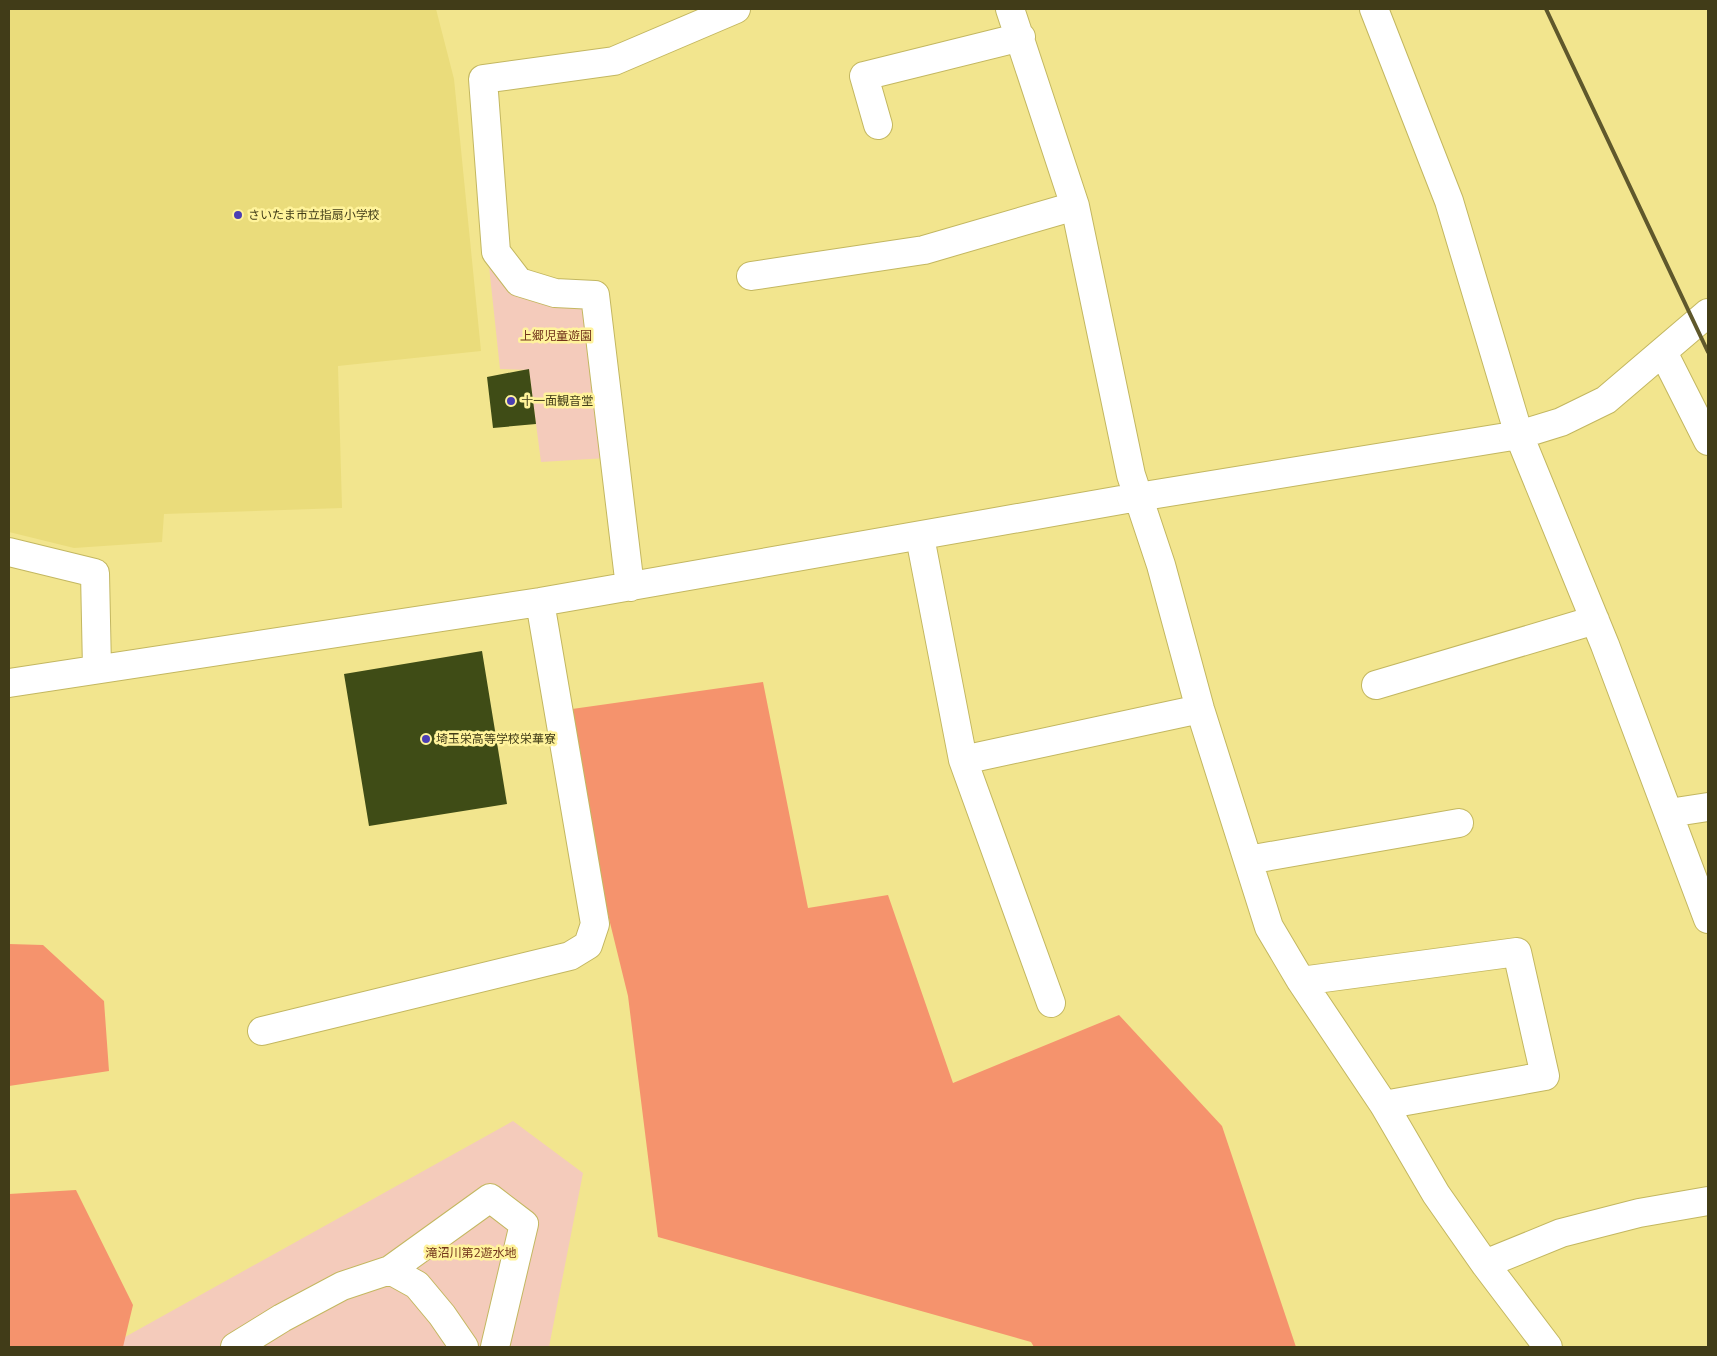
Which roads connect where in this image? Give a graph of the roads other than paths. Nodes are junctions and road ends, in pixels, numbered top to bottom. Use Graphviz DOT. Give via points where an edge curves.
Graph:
graph roads {
  1 [pos="736,9"];
  2 [pos="1010,9"];
  3 [pos="1374,9"];
  4 [pos="1021,37"];
  5 [pos="878,125"];
  6 [pos="1075,206"];
  7 [pos="752,276"];
  8 [pos="1708,313"];
  9 [pos="1663,352"];
  10 [pos="1519,435"];
  11 [pos="1708,441"];
  12 [pos="1138,497"];
  13 [pos="920,537"];
  14 [pos="9,552"];
  15 [pos="630,587"];
  16 [pos="540,602"];
  17 [pos="1595,620"];
  18 [pos="97,668"];
  19 [pos="9,683"];
  20 [pos="1376,685"];
  21 [pos="1200,709"];
  22 [pos="963,760"];
  23 [pos="1708,807"];
  24 [pos="1669,813"];
  25 [pos="1459,823"];
  26 [pos="1248,860"];
  27 [pos="1708,919"];
  28 [pos="1301,980"];
  29 [pos="1051,1003"];
  30 [pos="262,1031"];
  31 [pos="1384,1105"];
  32 [pos="1708,1201"];
  33 [pos="1485,1264"];
  34 [pos="390,1270"];
  35 [pos="235,1347"];
  36 [pos="464,1347"];
  37 [pos="496,1347"];
  38 [pos="1548,1347"];
  1 -- 15 [label="street" via="614,61 482,79 496,252 519,282 555,293 595,295"];
  2 -- 4 [label="street"];
  3 -- 10 [label="street" via="1449,201"];
  4 -- 5 [label="street" via="864,76"];
  4 -- 6 [label="street"];
  6 -- 7 [label="street" via="924,250"];
  6 -- 12 [label="street"];
  8 -- 9 [label="street"];
  9 -- 10 [label="street" via="1606,400 1561,422"];
  9 -- 11 [label="street"];
  10 -- 12 [label="street"];
  10 -- 17 [label="street"];
  12 -- 13 [label="street"];
  12 -- 21 [label="street" via="1161,565"];
  13 -- 15 [label="street"];
  13 -- 22 [label="street"];
  14 -- 18 [label="street" via="95,573"];
  15 -- 16 [label="street"];
  16 -- 18 [label="street"];
  16 -- 30 [label="street" via="595,924 588,945 570,956"];
  17 -- 20 [label="street"];
  17 -- 24 [label="street"];
  18 -- 19 [label="street"];
  21 -- 22 [label="street"];
  21 -- 26 [label="street"];
  22 -- 29 [label="street"];
  23 -- 24 [label="street"];
  24 -- 27 [label="street"];
  25 -- 26 [label="street"];
  26 -- 28 [label="street" via="1269,927"];
  28 -- 31 [label="street"];
  28 -- 31 [label="street" via="1516,952 1545,1076"];
  31 -- 33 [label="street" via="1436,1194"];
  32 -- 33 [label="street" via="1639,1213 1561,1233"];
  33 -- 38 [label="street"];
  34 -- 35 [label="street" via="342,1286"];
  34 -- 36 [label="street" via="416,1285"];
  34 -- 37 [label="street" via="490,1198 524,1224"];
}
